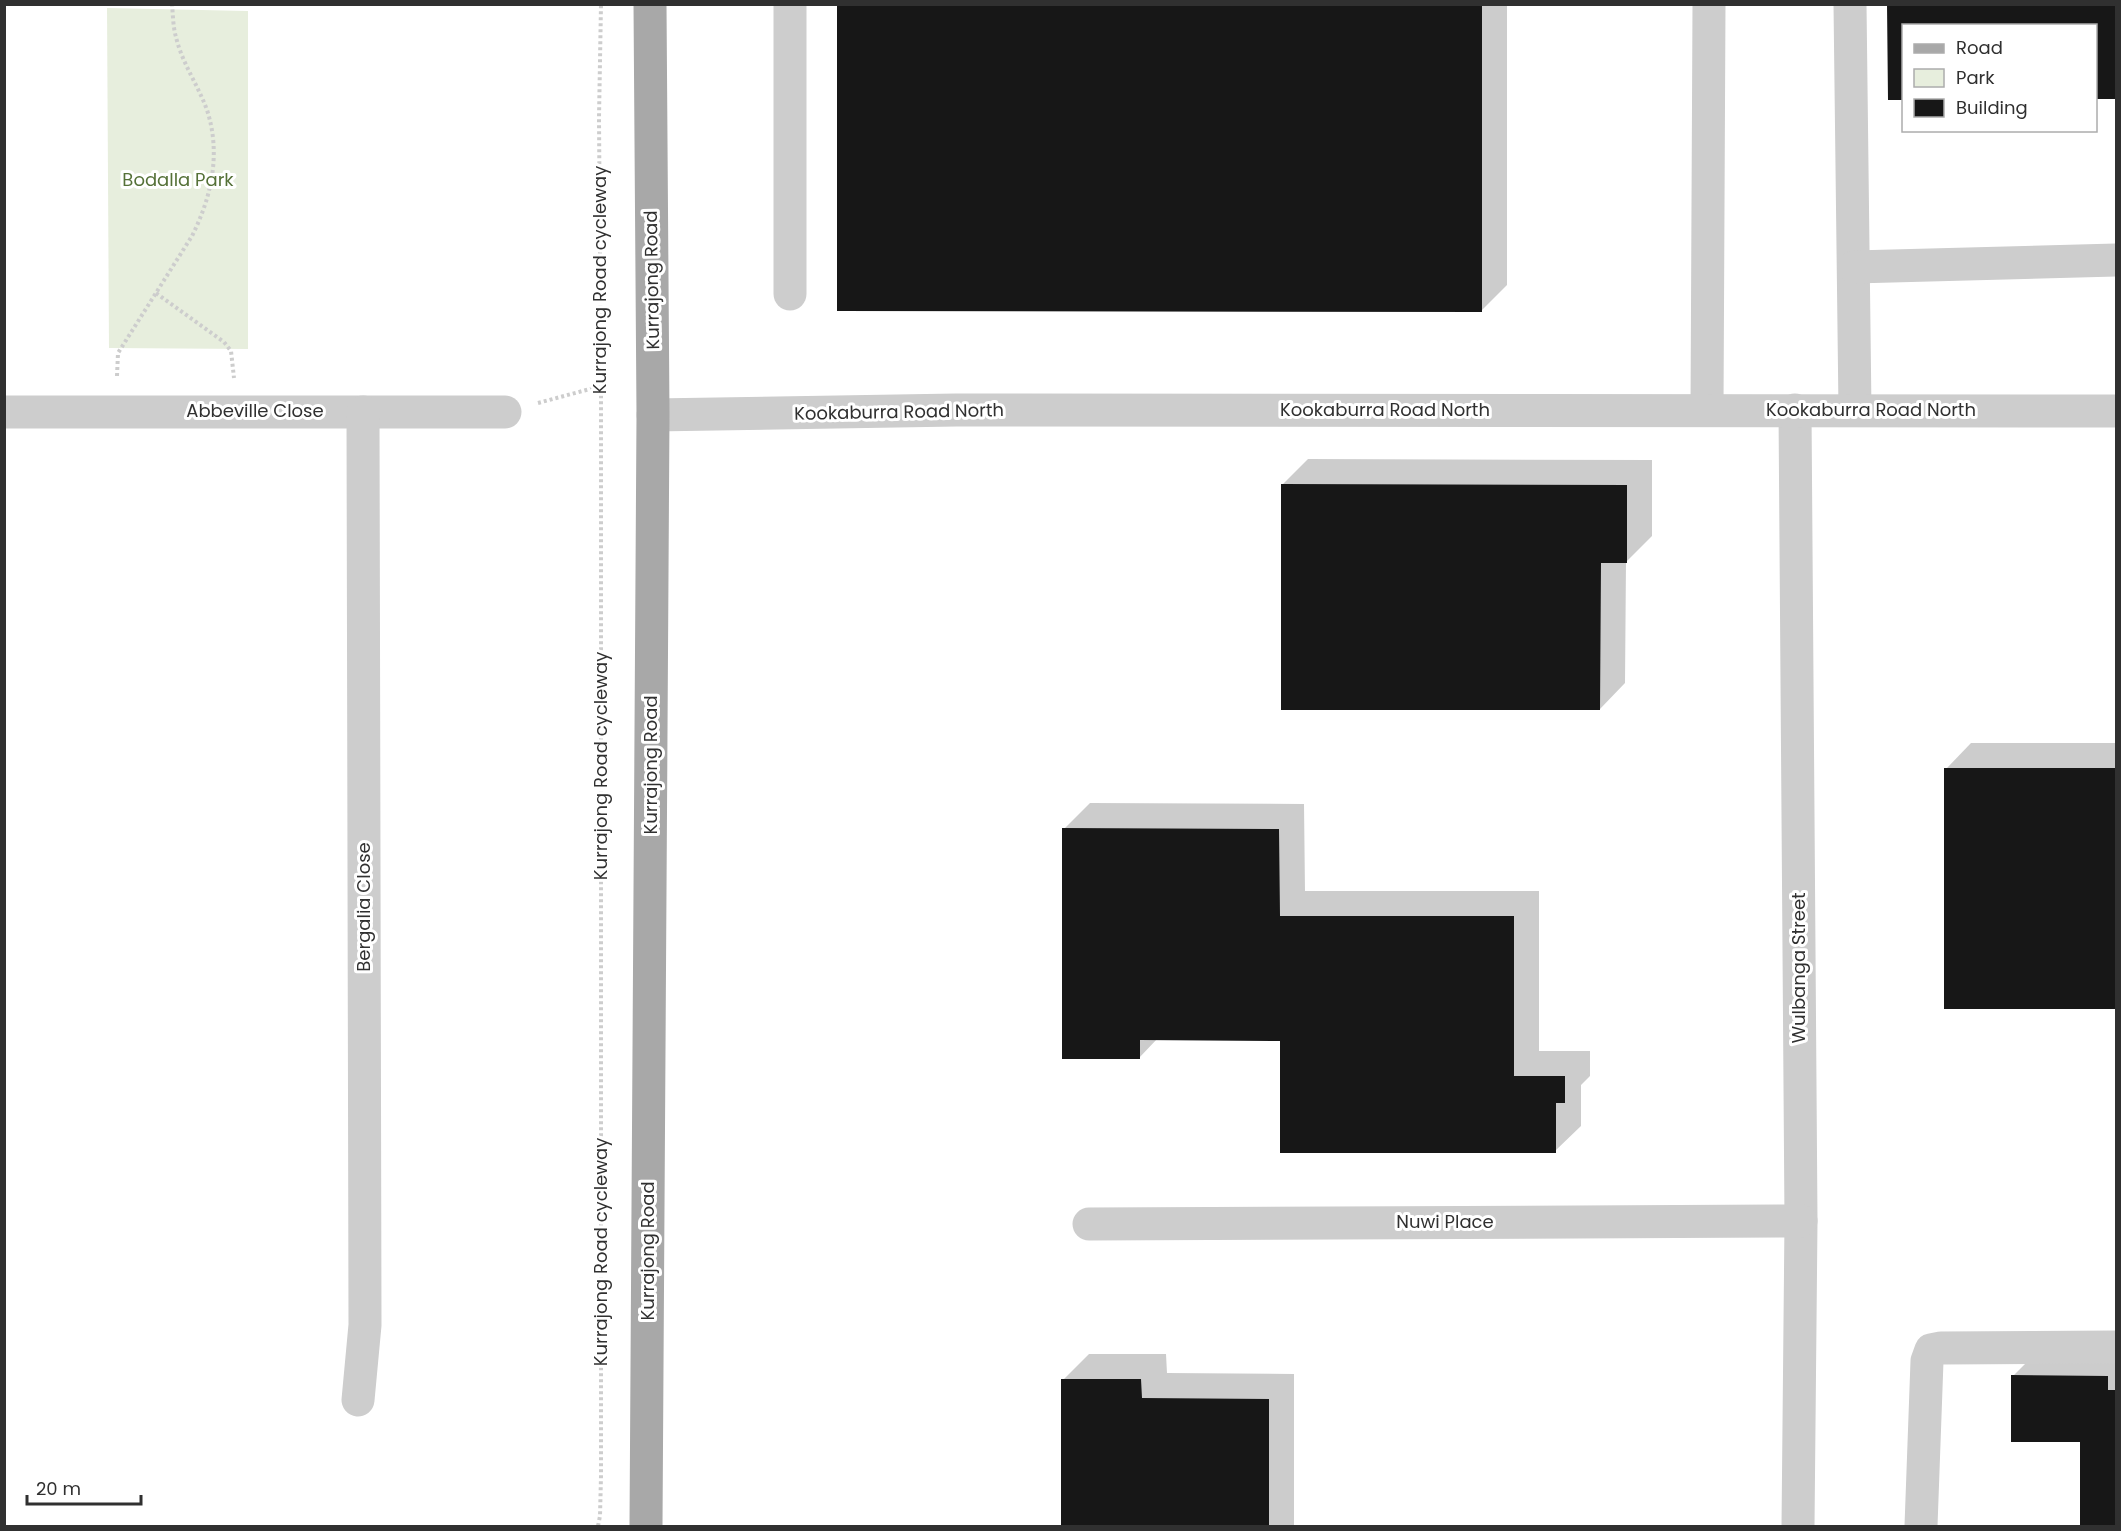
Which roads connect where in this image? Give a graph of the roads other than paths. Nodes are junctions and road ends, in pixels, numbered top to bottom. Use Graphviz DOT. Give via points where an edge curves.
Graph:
graph roads {
  1 [pos="650,4"];
  2 [pos="790,4"];
  3 [pos="1709,4"];
  4 [pos="1850,4"];
  5 [pos="2116,260"];
  6 [pos="1854,267"];
  7 [pos="790,294"];
  8 [pos="1707,410"];
  9 [pos="1795,410"];
  10 [pos="1856,410"];
  11 [pos="4,411"];
  12 [pos="2116,411"];
  13 [pos="363,412"];
  14 [pos="505,412"];
  15 [pos="653,415"];
  16 [pos="1801,1221"];
  17 [pos="1089,1224"];
  18 [pos="2116,1347"];
  19 [pos="358,1401"];
  20 [pos="646,1527"];
  21 [pos="1798,1527"];
  22 [pos="1921,1527"];
  1 -- 15 [label="main road, Kurrajong Road"];
  2 -- 7 [label="street"];
  3 -- 8 [label="street"];
  4 -- 6 [label="street"];
  5 -- 6 [label="street"];
  6 -- 10 [label="street"];
  8 -- 9 [label="street, Kookaburra Road North"];
  8 -- 15 [label="street, Kookaburra Road North" via="956,410"];
  9 -- 10 [label="street, Kookaburra Road North"];
  9 -- 16 [label="street, Wulbanga Street"];
  10 -- 12 [label="street, Kookaburra Road North"];
  11 -- 13 [label="street, Abbeville Close"];
  13 -- 14 [label="street, Abbeville Close"];
  13 -- 19 [label="street, Bergalia Close" via="365,1314"];
  15 -- 20 [label="main road, Kurrajong Road"];
  16 -- 17 [label="street, Nuwi Place"];
  16 -- 21 [label="street, Wulbanga Street"];
  18 -- 22 [label="street" via="1931,1350 1927,1361"];
}
